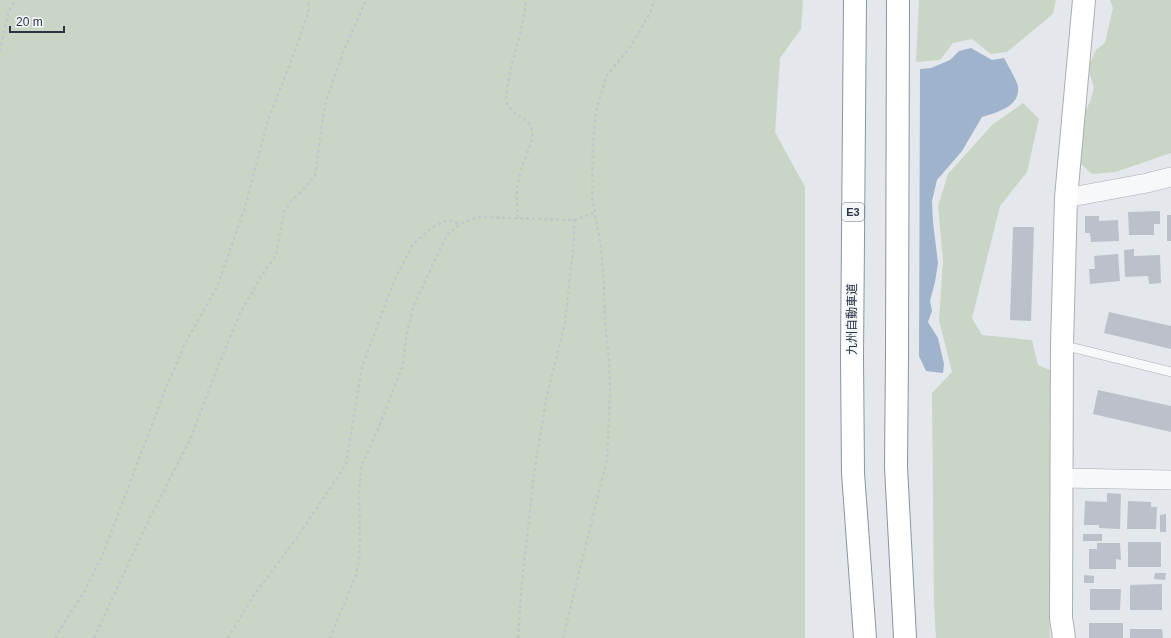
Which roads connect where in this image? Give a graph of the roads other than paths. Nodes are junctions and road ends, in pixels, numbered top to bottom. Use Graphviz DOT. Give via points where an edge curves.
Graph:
graph roads {
  1 [pos="856,0"];
  2 [pos="898,0"];
  3 [pos="1084,0"];
  4 [pos="1171,177"];
  5 [pos="1066,198"];
  6 [pos="1062,345"];
  7 [pos="1171,372"];
  8 [pos="1062,478"];
  9 [pos="1171,480"];
  10 [pos="865,638"];
  11 [pos="905,638"];
  12 [pos="1064,638"];
  1 -- 10 [label="main road, 九州自動車道 / E3" via="852,357 854,473"];
  2 -- 11 [label="main road" via="896,467"];
  3 -- 5 [label="main road"];
  4 -- 5 [label="street"];
  5 -- 6 [label="main road"];
  6 -- 7 [label="lane"];
  6 -- 8 [label="main road"];
  8 -- 9 [label="street"];
  8 -- 12 [label="main road" via="1061,618"];
}
